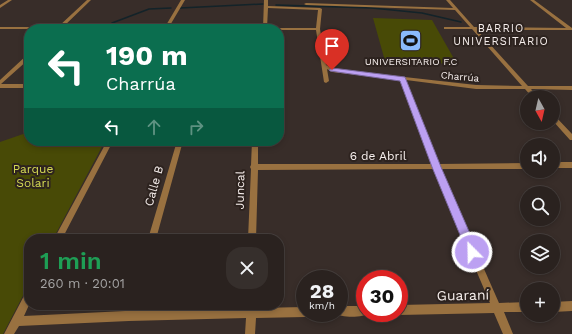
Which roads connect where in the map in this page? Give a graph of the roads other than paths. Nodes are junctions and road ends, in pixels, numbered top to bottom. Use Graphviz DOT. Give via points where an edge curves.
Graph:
graph roads {
  1 [pos="10,0"];
  2 [pos="89,0"];
  3 [pos="183,0"];
  4 [pos="266,0"];
  5 [pos="362,0"];
  6 [pos="448,0"];
  7 [pos="532,0"];
  8 [pos="306,4"];
  9 [pos="364,5"];
  10 [pos="0,7"];
  11 [pos="266,7"];
  12 [pos="456,9"];
  13 [pos="63,24"];
  14 [pos="169,24"];
  15 [pos="265,24"];
  16 [pos="0,28"];
  17 [pos="24,28"];
  18 [pos="284,28"];
  19 [pos="445,28"];
  20 [pos="318,29"];
  21 [pos="474,29"];
  22 [pos="571,29"];
  23 [pos="24,61"];
  24 [pos="324,66"];
  25 [pos="402,79"];
  26 [pos="326,81"];
  27 [pos="0,83"];
  28 [pos="0,86"];
  29 [pos="24,86"];
  30 [pos="527,88"];
  31 [pos="572,88"];
  32 [pos="560,125"];
  33 [pos="572,138"];
  34 [pos="107,146"];
  35 [pos="179,146"];
  36 [pos="255,146"];
  37 [pos="560,165"];
  38 [pos="572,165"];
  39 [pos="520,166"];
  40 [pos="253,167"];
  41 [pos="436,167"];
  42 [pos="61,234"];
  43 [pos="153,234"];
  44 [pos="252,234"];
  45 [pos="24,304"];
  46 [pos="572,306"];
  47 [pos="560,307"];
  48 [pos="496,308"];
  49 [pos="520,308"];
  50 [pos="131,310"];
  51 [pos="234,310"];
  52 [pos="251,310"];
  53 [pos="269,310"];
  54 [pos="408,310"];
  55 [pos="296,312"];
  56 [pos="129,316"];
  57 [pos="15,321"];
  58 [pos="9,334"];
  59 [pos="250,334"];
  60 [pos="508,334"];
  1 -- 10 [label="street"];
  2 -- 13 [label="street"];
  3 -- 14 [label="street"];
  4 -- 11 [label="street"];
  5 -- 9 [label="street"];
  6 -- 12 [label="street"];
  7 -- 22 [label="street"];
  8 -- 9 [label="street"];
  9 -- 12 [label="street"];
  11 -- 15 [label="street"];
  11 -- 20 [label="street" via="320,9"];
  12 -- 21 [label="street"];
  16 -- 17 [label="street"];
  18 -- 20 [label="street"];
  19 -- 21 [label="street"];
  20 -- 24 [label="street"];
  21 -- 22 [label="street"];
  21 -- 30 [label="street"];
  23 -- 27 [label="street"];
  24 -- 25 [label="street, Charrúa" via="332,70"];
  24 -- 26 [label="street"];
  25 -- 30 [label="street, Charrúa" via="476,87"];
  25 -- 41 [label="street"];
  28 -- 29 [label="street"];
  30 -- 31 [label="street, Charrúa"];
  32 -- 33 [label="street"];
  34 -- 42 [label="street"];
  35 -- 43 [label="street, Calle B"];
  36 -- 40 [label="street, Juncal"];
  37 -- 38 [label="street"];
  39 -- 41 [label="street, 6 de Abril"];
  40 -- 41 [label="street, 6 de Abril"];
  40 -- 44 [label="street, Juncal"];
  41 -- 48 [label="street"];
  45 -- 57 [label="street"];
  46 -- 47 [label="street"];
  48 -- 49 [label="street, Guaraní"];
  48 -- 54 [label="street, Guaraní"];
  48 -- 60 [label="street"];
  50 -- 56 [label="street"];
  51 -- 56 [label="street"];
  52 -- 59 [label="street"];
  53 -- 55 [label="street"];
  56 -- 57 [label="street"];
  57 -- 58 [label="street"];
}
